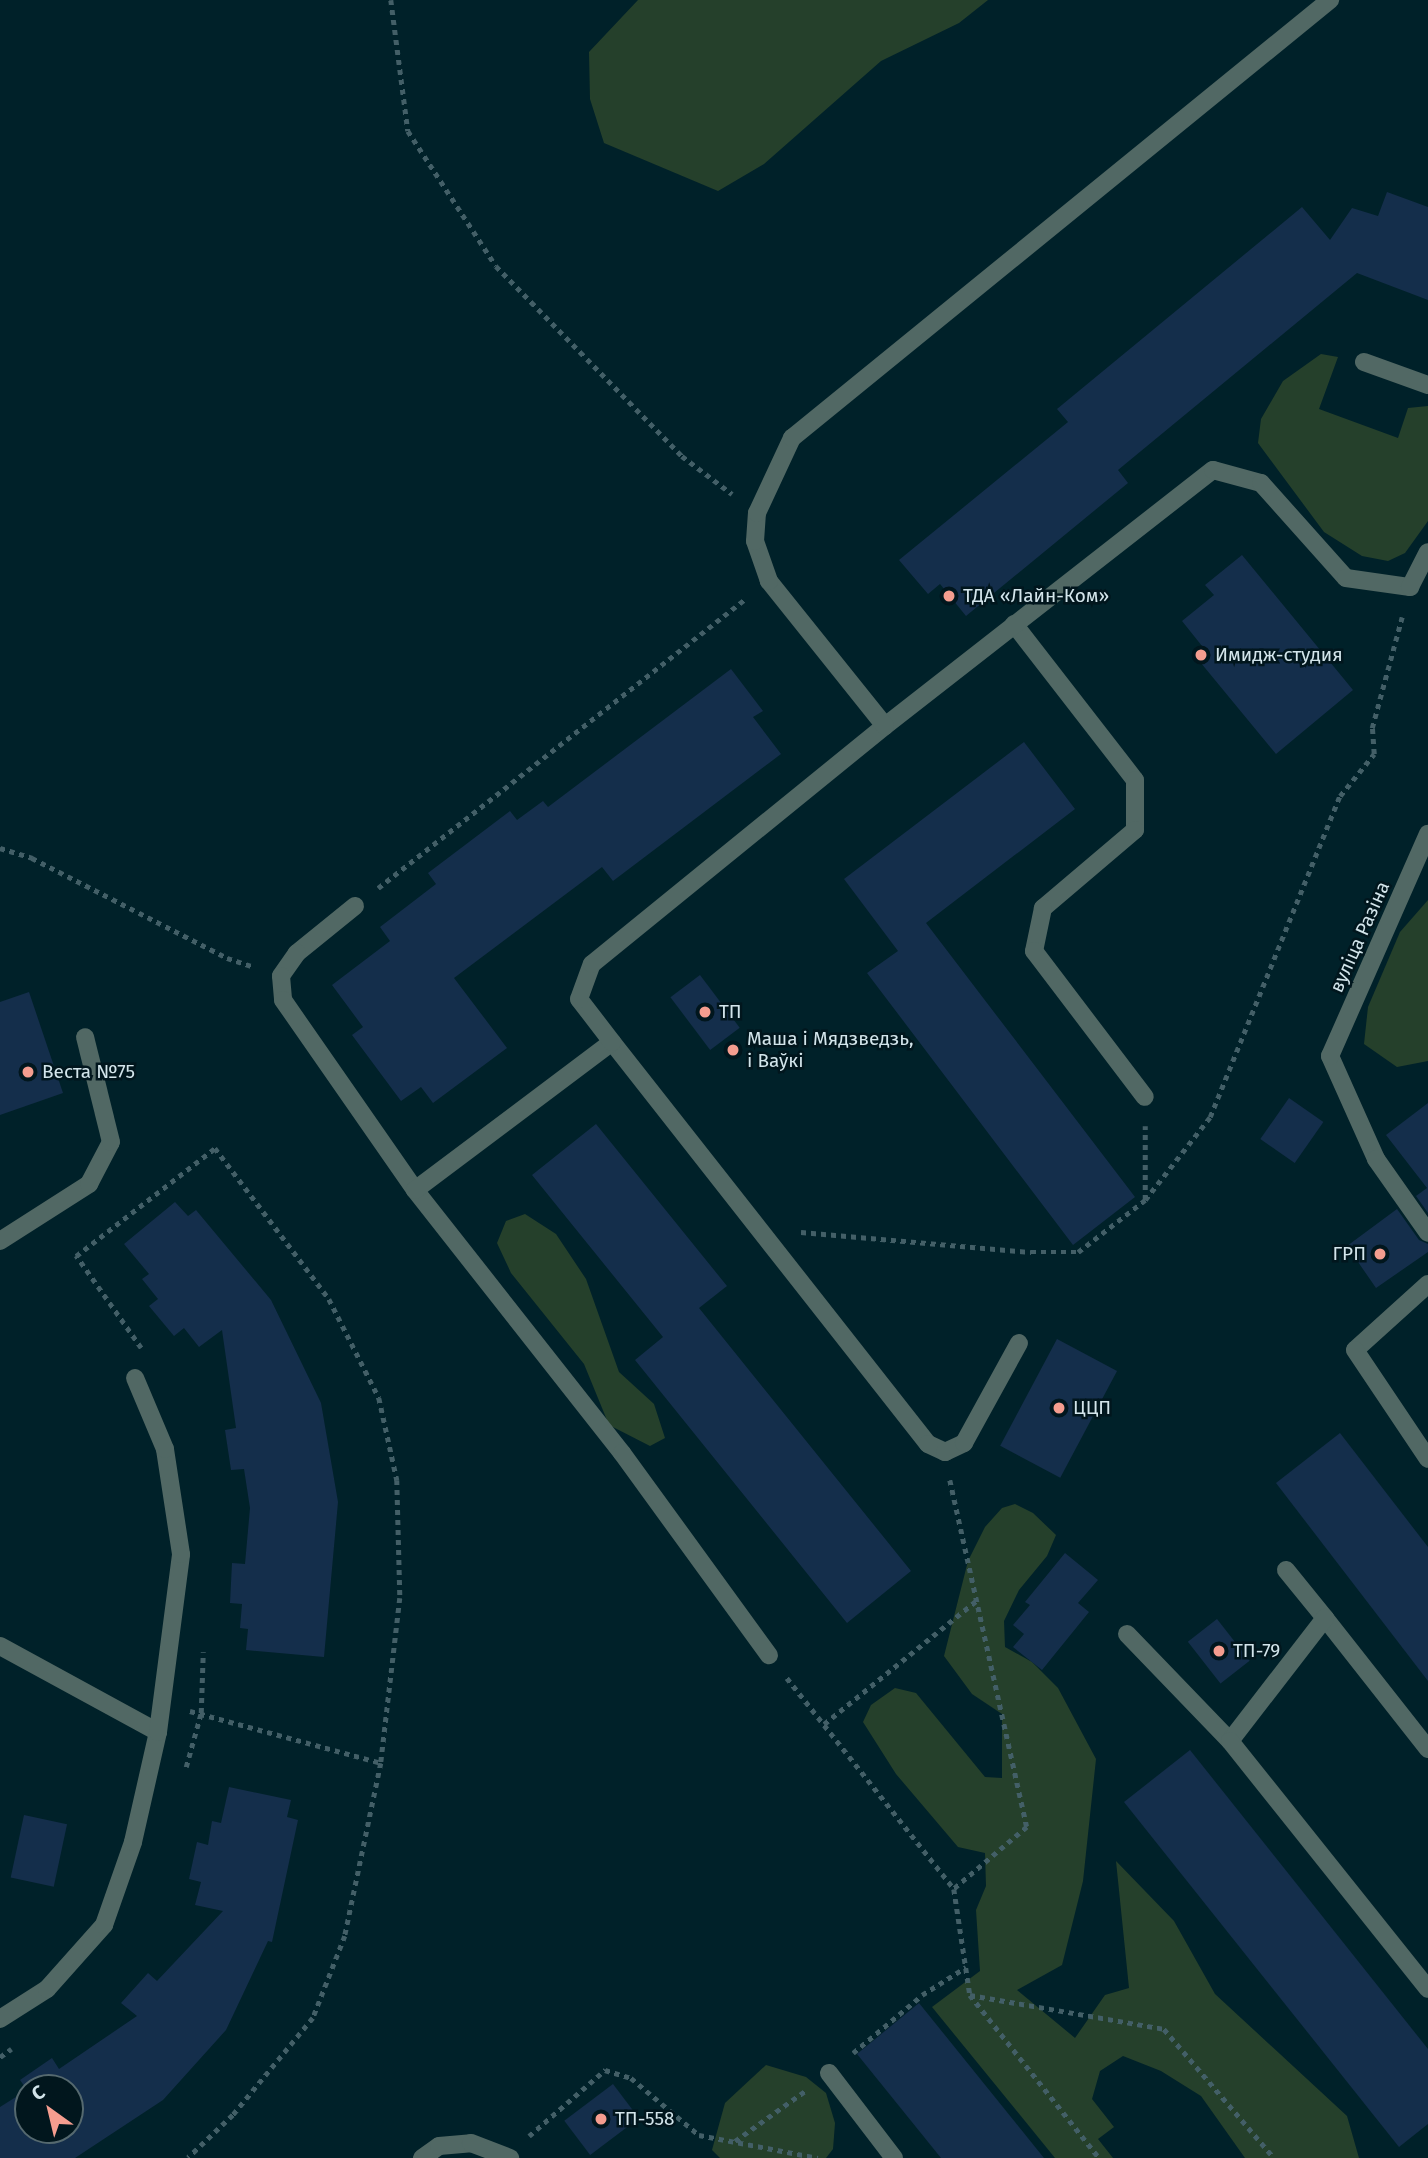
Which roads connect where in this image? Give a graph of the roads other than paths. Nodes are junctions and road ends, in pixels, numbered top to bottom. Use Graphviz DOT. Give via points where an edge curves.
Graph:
graph roads {
  1 [pos="1330,0"];
  2 [pos="1364,362"];
  3 [pos="1428,385"];
  4 [pos="1428,552"];
  5 [pos="1014,624"];
  6 [pos="885,726"];
  7 [pos="1428,834"];
  8 [pos="355,906"];
  9 [pos="85,1037"];
  10 [pos="612,1042"];
  11 [pos="1145,1097"];
  12 [pos="415,1191"];
  13 [pos="1428,1233"];
  14 [pos="0,1241"];
  15 [pos="1428,1284"];
  16 [pos="1019,1343"];
  17 [pos="135,1378"];
  18 [pos="1428,1459"];
  19 [pos="1286,1570"];
  20 [pos="1325,1618"];
  21 [pos="1127,1634"];
  22 [pos="0,1646"];
  23 [pos="769,1655"];
  24 [pos="158,1732"];
  25 [pos="1230,1741"];
  26 [pos="1428,1749"];
  27 [pos="1428,1989"];
  28 [pos="0,2020"];
  29 [pos="829,2073"];
  30 [pos="509,2156"];
  31 [pos="422,2158"];
  32 [pos="894,2158"];
  1 -- 6 [label="street" via="792,438 757,513 755,541 769,581"];
  2 -- 3 [label="street"];
  4 -- 5 [label="street" via="1410,587 1346,578 1261,483 1213,470"];
  5 -- 6 [label="street"];
  5 -- 11 [label="street" via="1135,780 1135,830 1043,908 1034,951"];
  6 -- 10 [label="street" via="592,964 579,999"];
  7 -- 13 [label="street, вуліца Разіна" via="1330,1056 1376,1159"];
  8 -- 12 [label="street" via="297,953 281,976 283,1000"];
  9 -- 14 [label="street" via="111,1142 89,1184"];
  10 -- 12 [label="street"];
  10 -- 16 [label="street" via="928,1444 944,1452 964,1443"];
  12 -- 23 [label="street" via="622,1452"];
  15 -- 18 [label="street" via="1355,1350"];
  17 -- 24 [label="street" via="165,1449 181,1554"];
  19 -- 20 [label="street"];
  20 -- 25 [label="street"];
  20 -- 26 [label="street"];
  21 -- 25 [label="street"];
  22 -- 24 [label="street"];
  24 -- 28 [label="street" via="133,1842 104,1925 47,1989"];
  25 -- 27 [label="street"];
  29 -- 32 [label="street"];
  30 -- 31 [label="street" via="471,2143 439,2146"];
}
